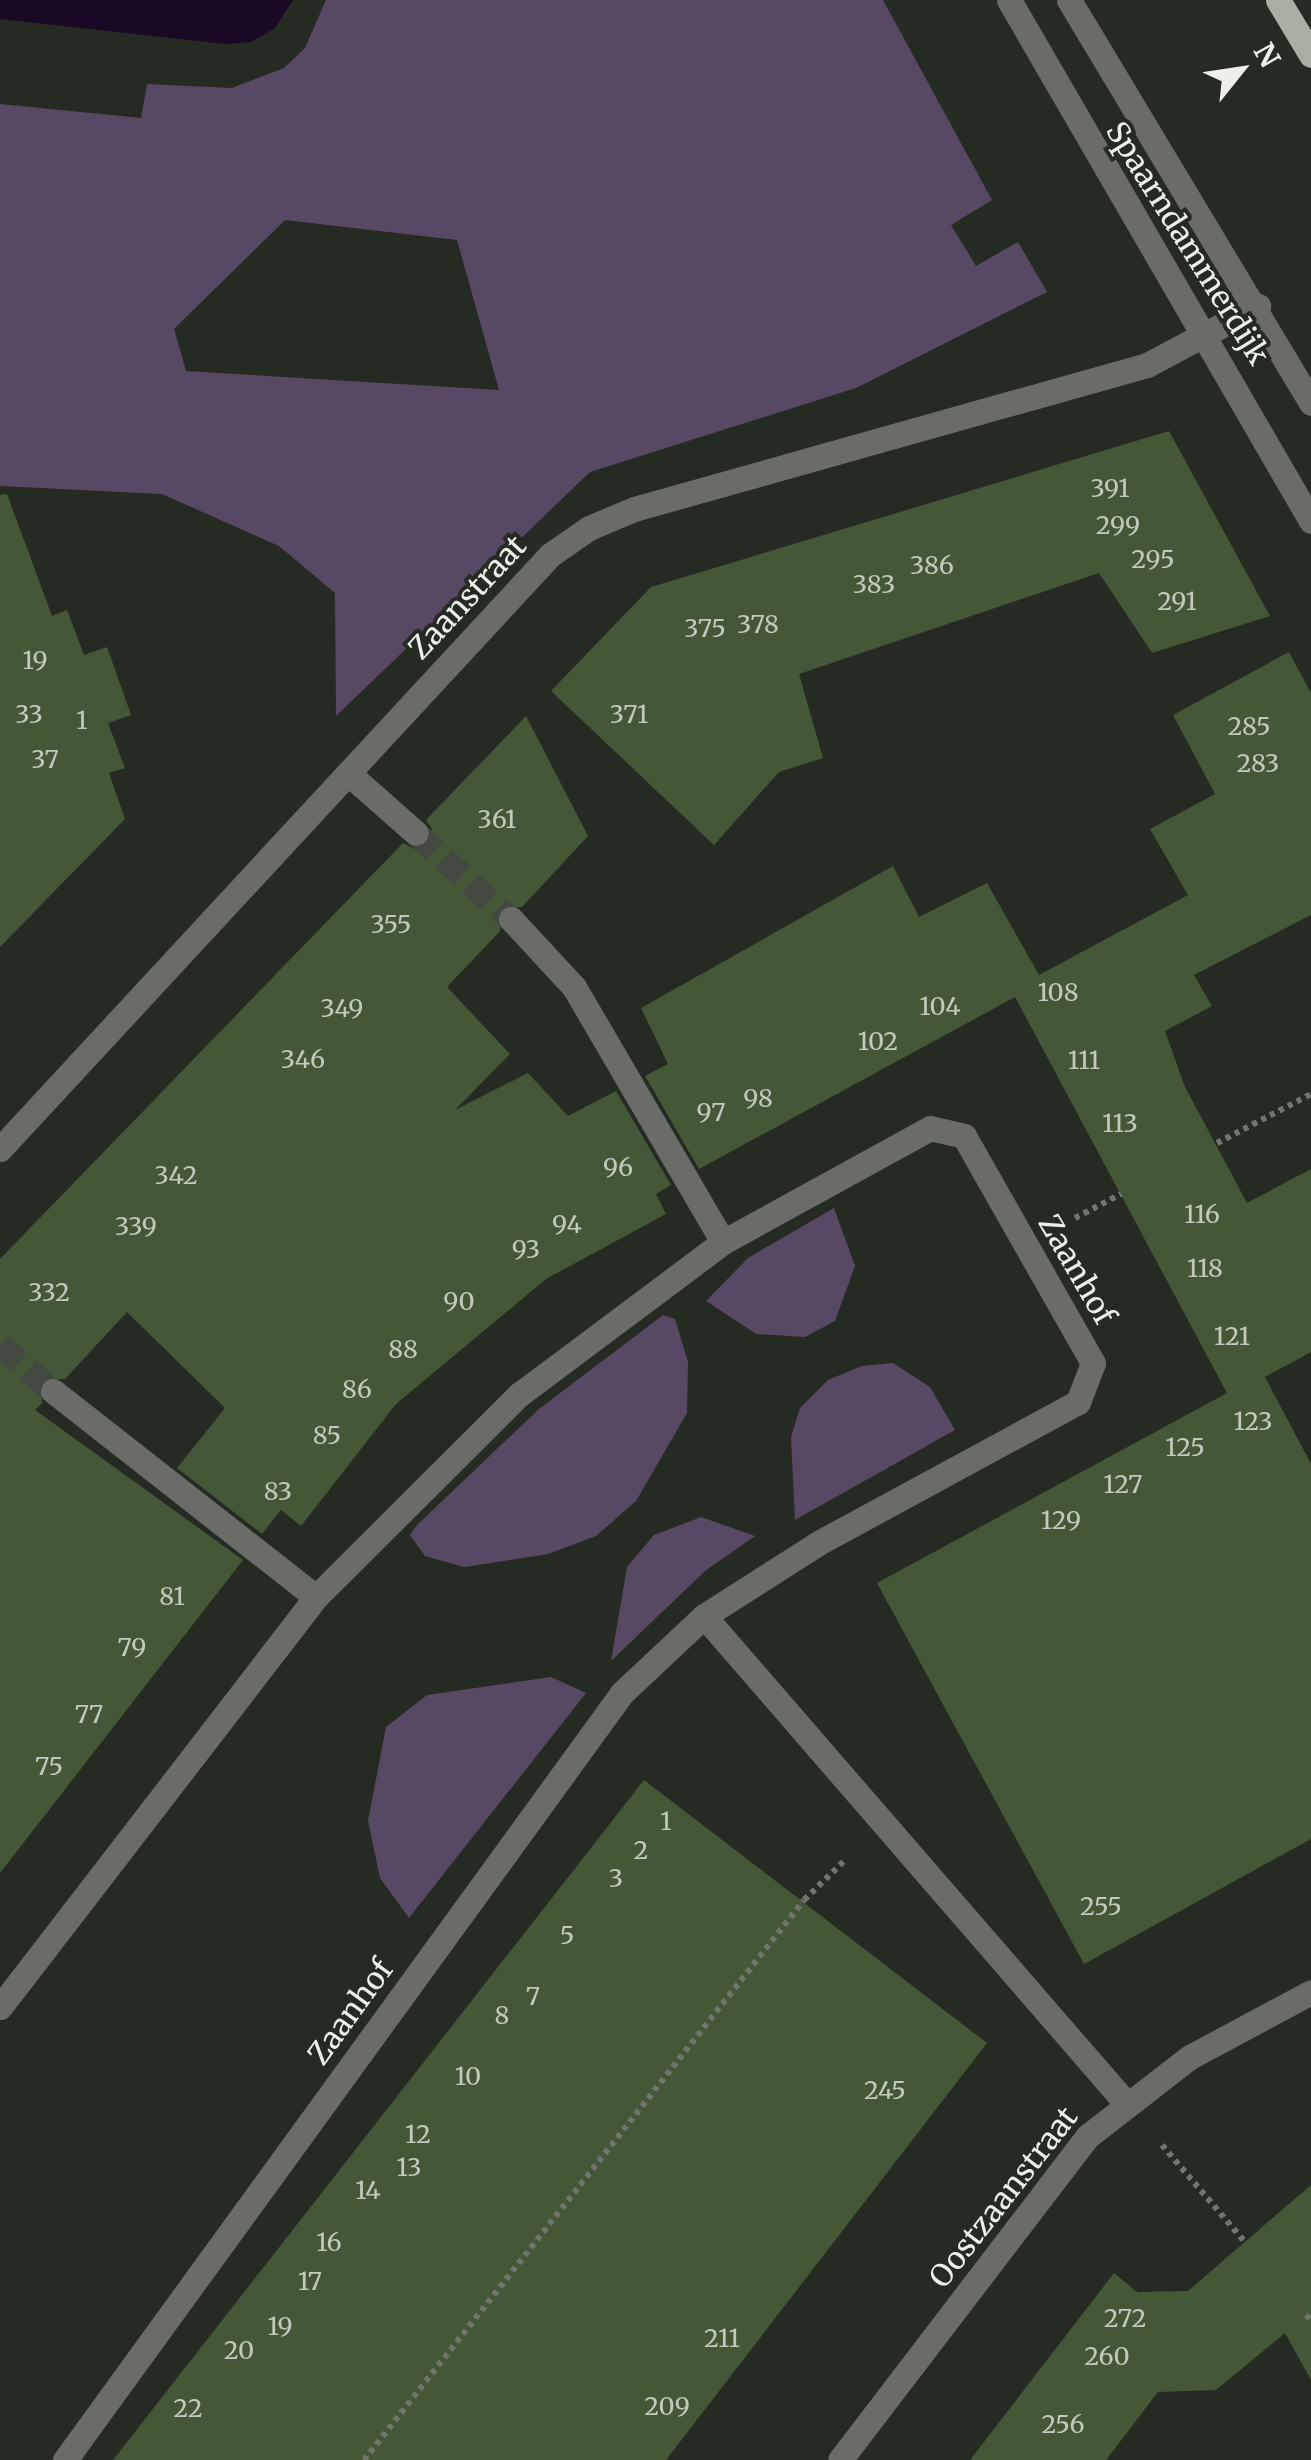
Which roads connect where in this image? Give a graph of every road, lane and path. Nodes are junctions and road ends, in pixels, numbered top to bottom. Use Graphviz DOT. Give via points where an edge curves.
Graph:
graph roads {
  1 [pos="1009,0"];
  2 [pos="1069,0"];
  3 [pos="1278,0"];
  4 [pos="1311,55"];
  5 [pos="1258,306"];
  6 [pos="1208,335"];
  7 [pos="1311,403"];
  8 [pos="1311,521"];
  9 [pos="349,774"];
  10 [pos="416,833"];
  11 [pos="511,919"];
  12 [pos="1311,1094"];
  13 [pos="1217,1143"];
  14 [pos="0,1149"];
  15 [pos="1121,1194"];
  16 [pos="1089,1210"];
  17 [pos="723,1242"];
  18 [pos="54,1391"];
  19 [pos="316,1597"];
  20 [pos="704,1616"];
  21 [pos="804,1900"];
  22 [pos="1311,1992"];
  23 [pos="0,2007"];
  24 [pos="1125,2102"];
  25 [pos="1244,2241"];
  26 [pos="65,2460"];
  27 [pos="364,2460"];
  28 [pos="840,2460"];
  1 -- 6 [label="street, Spaarndammerdijk" via="1099,163"];
  2 -- 5 [label="street, Spaarndammerdijk"];
  3 -- 4 [label="main road"];
  5 -- 6 [label="street, Zaanstraat"];
  5 -- 7 [label="street, Spaarndammerdijk"];
  6 -- 8 [label="street, Spaarndammerdijk"];
  6 -- 9 [label="street, Zaanstraat" via="1148,365 634,508 588,528 550,554"];
  9 -- 10 [label="street"];
  9 -- 14 [label="street, Zaanstraat"];
  11 -- 17 [label="street" via="574,987"];
  12 -- 13 [label="path"];
  15 -- 16 [label="path"];
  17 -- 19 [label="street, Zaanhof" via="520,1394"];
  17 -- 20 [label="street, Zaanhof" via="930,1128 964,1136 1094,1363 1078,1402 817,1544"];
  18 -- 19 [label="street"];
  19 -- 23 [label="street, Zaanhof"];
  20 -- 24 [label="street"];
  20 -- 26 [label="street, Zaanhof" via="622,1693"];
  21 -- 27 [label="path"];
  22 -- 24 [label="street, Oostzaanstraat" via="1190,2057"];
  24 -- 25 [label="path"];
  24 -- 28 [label="street, Oostzaanstraat" via="1088,2136"];
}
